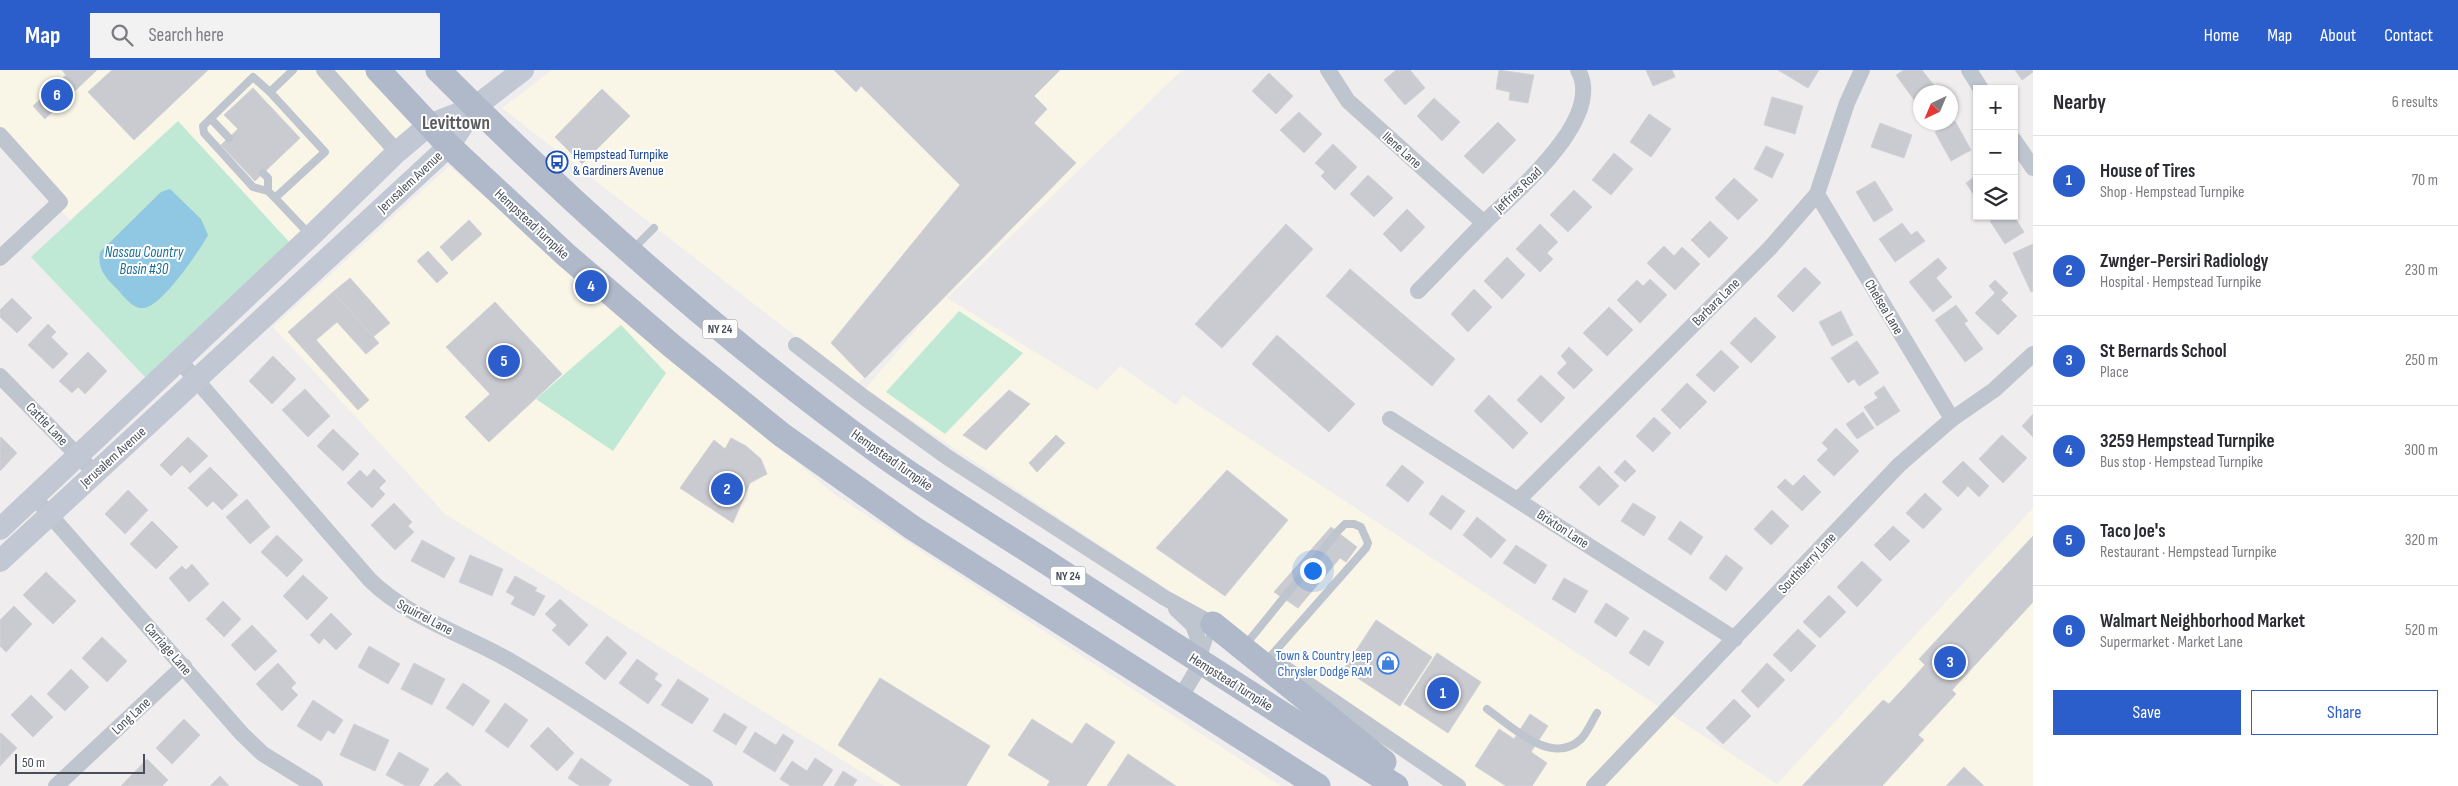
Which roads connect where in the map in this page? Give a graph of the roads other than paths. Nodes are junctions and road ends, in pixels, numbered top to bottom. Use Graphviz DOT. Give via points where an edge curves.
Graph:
graph roads {
  1 [pos="293,70"];
  2 [pos="324,70"];
  3 [pos="378,70"];
  4 [pos="438,70"];
  5 [pos="523,70"];
  6 [pos="1328,70"];
  7 [pos="1578,70"];
  8 [pos="1862,70"];
  9 [pos="1969,70"];
  10 [pos="1978,85"];
  11 [pos="270,92"];
  12 [pos="475,107"];
  13 [pos="211,119"];
  14 [pos="429,125"];
  15 [pos="0,135"];
  16 [pos="229,138"];
  17 [pos="449,146"];
  18 [pos="2018,146"];
  19 [pos="397,152"];
  20 [pos="2033,168"];
  21 [pos="263,173"];
  22 [pos="268,191"];
  23 [pos="1816,194"];
  24 [pos="276,198"];
  25 [pos="1484,223"];
  26 [pos="654,228"];
  27 [pos="311,236"];
  28 [pos="630,252"];
  29 [pos="0,258"];
  30 [pos="1418,292"];
  31 [pos="796,345"];
  32 [pos="2033,354"];
  33 [pos="179,360"];
  34 [pos="0,376"];
  35 [pos="198,380"];
  36 [pos="1390,419"];
  37 [pos="1952,419"];
  38 [pos="78,456"];
  39 [pos="95,472"];
  40 [pos="34,498"];
  41 [pos="1518,500"];
  42 [pos="50,514"];
  43 [pos="0,529"];
  44 [pos="0,561"];
  45 [pos="1165,598"];
  46 [pos="1214,624"];
  47 [pos="1735,639"];
  48 [pos="1247,643"];
  49 [pos="1269,658"];
  50 [pos="1201,663"];
  51 [pos="184,666"];
  52 [pos="1179,700"];
  53 [pos="1487,709"];
  54 [pos="1596,713"];
  55 [pos="56,786"];
  56 [pos="315,786"];
  57 [pos="705,786"];
  58 [pos="1318,786"];
  59 [pos="1396,786"];
  60 [pos="1413,786"];
  61 [pos="1458,786"];
  62 [pos="1594,786"];
  1 -- 11 [label="lane"];
  2 -- 19 [label="street"];
  3 -- 14 [label="main road, Hempstead Turnpike"];
  4 -- 12 [label="main road, Hempstead Turnpike / NY 24"];
  5 -- 12 [label="main road"];
  6 -- 25 [label="street, Ilene Lane" via="1348,101"];
  7 -- 25 [label="street, Jeffries Road" via="1583,92 1571,127 1550,160"];
  8 -- 23 [label="street, Barbara Lane" via="1847,103"];
  9 -- 10 [label="street"];
  11 -- 13 [label="lane" via="253,77"];
  11 -- 24 [label="lane" via="325,152"];
  12 -- 14 [label="main road, Jerusalem Avenue"];
  12 -- 17 [label="main road, Jerusalem Avenue"];
  12 -- 28 [label="main road, Hempstead Turnpike / NY 24" via="560,190"];
  13 -- 16 [label="lane"];
  13 -- 22 [label="lane" via="203,126 204,133 253,187"];
  14 -- 17 [label="main road, Hempstead Turnpike"];
  14 -- 19 [label="main road, Jerusalem Avenue"];
  15 -- 29 [label="street" via="60,202"];
  17 -- 35 [label="main road, Jerusalem Avenue"];
  17 -- 52 [label="main road, Hempstead Turnpike" via="572,260 782,434 913,528"];
  18 -- 20 [label="street"];
  19 -- 27 [label="main road, Jerusalem Avenue"];
  21 -- 22 [label="lane" via="268,178"];
  22 -- 24 [label="lane"];
  23 -- 37 [label="street, Chelsea Lane"];
  23 -- 41 [label="street, Barbara Lane" via="1770,248"];
  24 -- 27 [label="lane"];
  25 -- 30 [label="street, Jeffries Road"];
  26 -- 28 [label="lane"];
  27 -- 33 [label="main road, Jerusalem Avenue"];
  28 -- 50 [label="main road, Hempstead Turnpike / NY 24" via="733,340 885,456"];
  31 -- 45 [label="street" via="947,457"];
  32 -- 37 [label="street, Southberry Lane" via="1994,390"];
  33 -- 35 [label="street, Squirrel Lane"];
  33 -- 38 [label="main road, Jerusalem Avenue"];
  34 -- 38 [label="street, Cattle Lane"];
  35 -- 39 [label="main road, Jerusalem Avenue"];
  35 -- 57 [label="street, Squirrel Lane" via="386,596 407,610 531,673"];
  36 -- 41 [label="street, Brixton Lane"];
  37 -- 47 [label="street, Southberry Lane" via="1899,465"];
  38 -- 39 [label="street, Cattle Lane"];
  38 -- 40 [label="main road, Jerusalem Avenue"];
  39 -- 42 [label="main road, Jerusalem Avenue"];
  40 -- 42 [label="street, Carriage Lane"];
  40 -- 43 [label="main road, Jerusalem Avenue"];
  41 -- 47 [label="street, Brixton Lane"];
  42 -- 44 [label="main road, Jerusalem Avenue"];
  42 -- 51 [label="street, Carriage Lane"];
  45 -- 46 [label="street"];
  45 -- 50 [label="street" via="1193,625"];
  46 -- 48 [label="street"];
  46 -- 50 [label="lane"];
  46 -- 60 [label="main road"];
  47 -- 62 [label="street, Southberry Lane"];
  48 -- 49 [label="street"];
  48 -- 49 [label="lane" via="1338,531 1346,524 1361,527 1368,543 1366,548"];
  49 -- 61 [label="street"];
  50 -- 52 [label="street"];
  50 -- 59 [label="main road, Hempstead Turnpike / NY 24"];
  51 -- 55 [label="street, Long Lane"];
  51 -- 56 [label="street, Carriage Lane" via="263,754"];
  52 -- 58 [label="main road, Hempstead Turnpike"];
  53 -- 54 [label="lane" via="1542,747 1556,749 1571,746 1582,739"];
}
